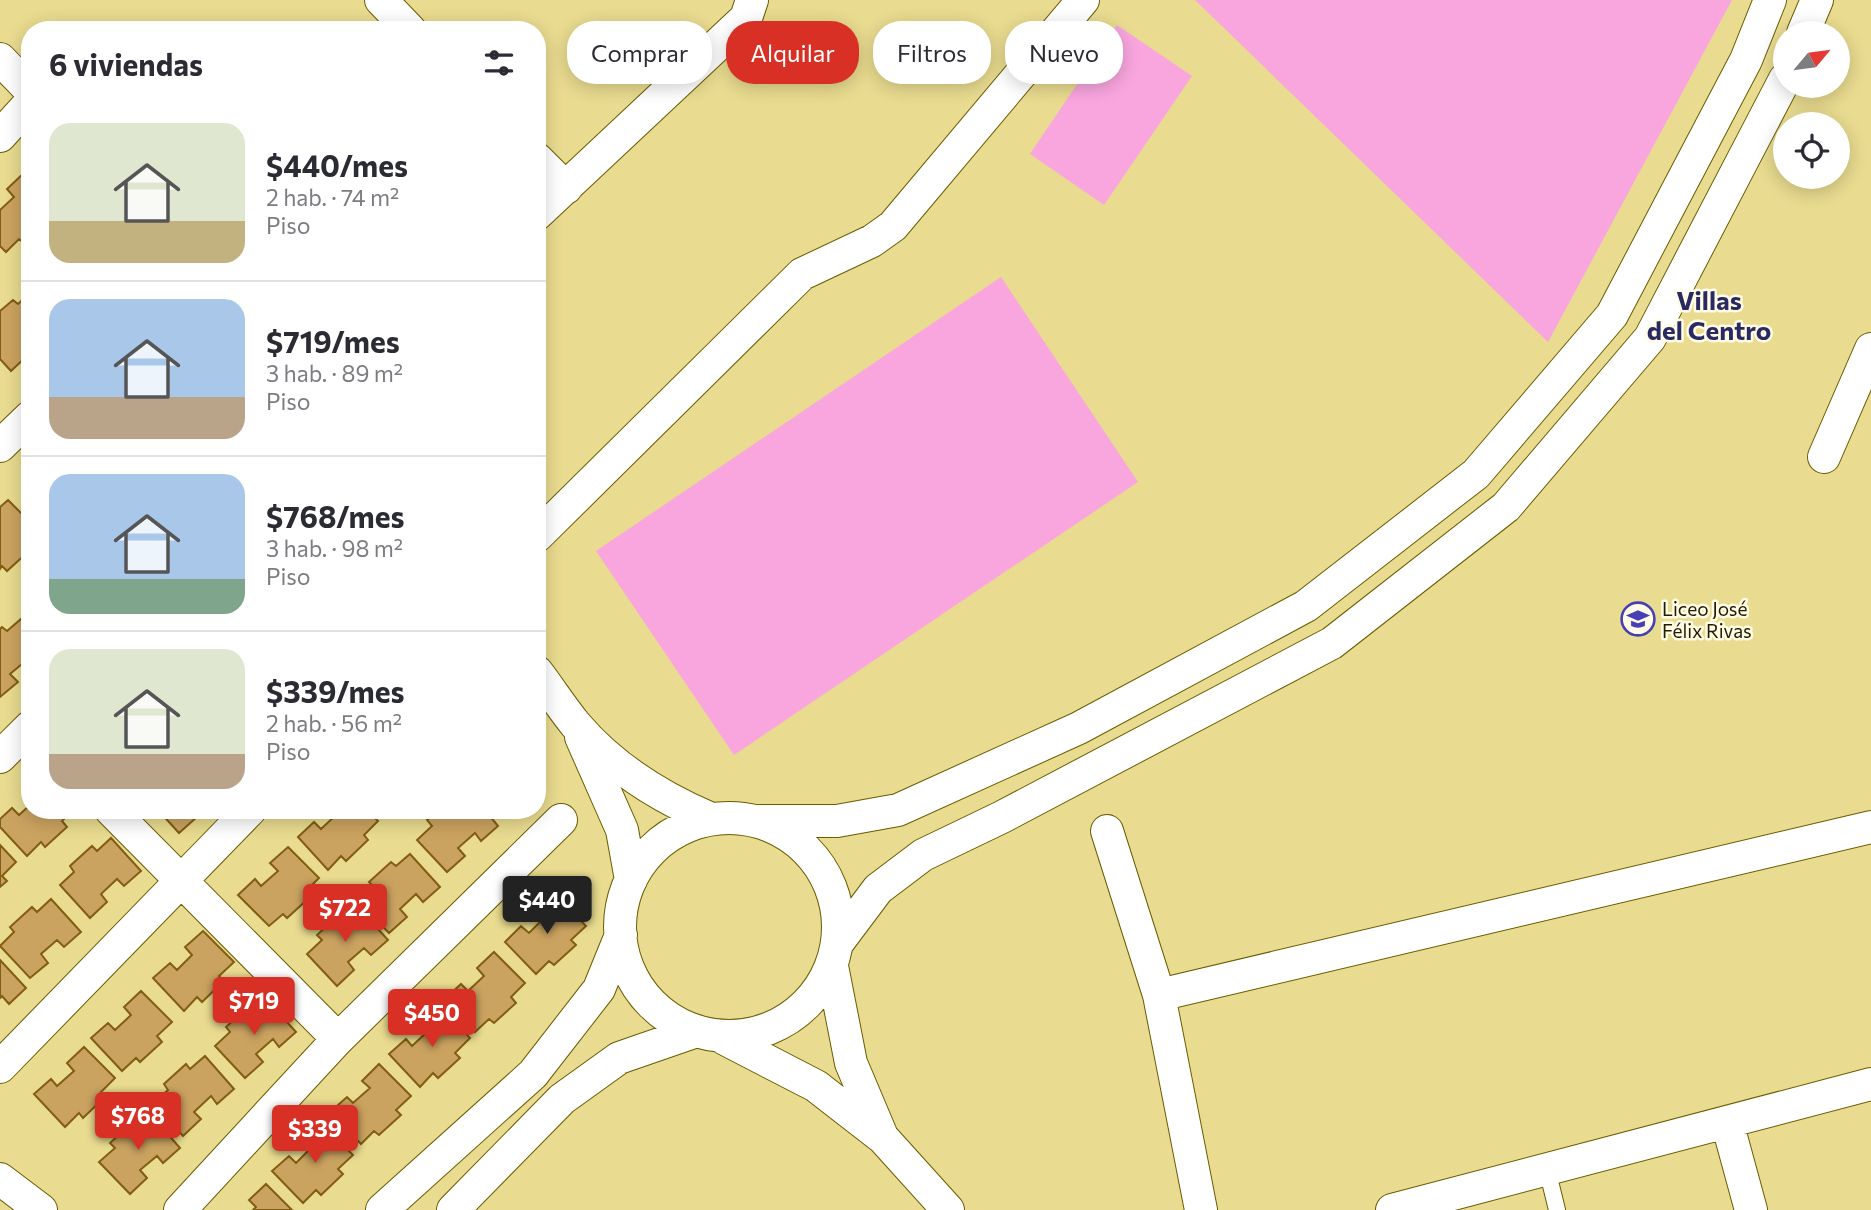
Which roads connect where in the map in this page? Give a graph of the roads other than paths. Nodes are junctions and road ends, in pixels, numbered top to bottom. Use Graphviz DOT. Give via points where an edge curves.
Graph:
graph roads {
  1 [pos="381,0"];
  2 [pos="752,0"];
  3 [pos="1083,0"];
  4 [pos="1770,0"];
  5 [pos="1816,0"];
  6 [pos="401,21"];
  7 [pos="1808,21"];
  8 [pos="0,60"];
  9 [pos="21,81"];
  10 [pos="1775,98"];
  11 [pos="21,113"];
  12 [pos="0,136"];
  13 [pos="546,168"];
  14 [pos="566,188"];
  15 [pos="546,206"];
  16 [pos="1871,349"];
  17 [pos="21,425"];
  18 [pos="0,446"];
  19 [pos="1824,457"];
  20 [pos="546,527"];
  21 [pos="546,684"];
  22 [pos="577,726"];
  23 [pos="21,736"];
  24 [pos="0,757"];
  25 [pos="709,818"];
  26 [pos="120,819"];
  27 [pos="241,819"];
  28 [pos="561,820"];
  29 [pos="760,821"];
  30 [pos="1871,827"];
  31 [pos="1107,831"];
  32 [pos="631,880"];
  33 [pos="179,882"];
  34 [pos="621,935"];
  35 [pos="835,953"];
  36 [pos="1159,995"];
  37 [pos="710,1035"];
  38 [pos="338,1039"];
  39 [pos="0,1067"];
  40 [pos="1871,1084"];
  41 [pos="1727,1122"];
  42 [pos="883,1138"];
  43 [pos="1547,1169"];
  44 [pos="0,1179"];
  45 [pos="41,1210"];
  46 [pos="180,1210"];
  47 [pos="382,1210"];
  48 [pos="453,1210"];
  49 [pos="948,1210"];
  50 [pos="1201,1210"];
  51 [pos="1392,1210"];
  52 [pos="1557,1210"];
  53 [pos="1751,1210"];
  1 -- 6 [label="street"];
  2 -- 14 [label="street" via="746,18"];
  3 -- 20 [label="street" via="893,226 802,274"];
  4 -- 29 [label="street" via="1745,60 1612,315 1476,474 1306,606 1079,728 898,810 837,821"];
  5 -- 7 [label="street"];
  8 -- 9 [label="street"];
  10 -- 35 [label="street" via="1650,338 1506,507 1332,643 923,855 878,889"];
  11 -- 12 [label="street"];
  13 -- 14 [label="street"];
  14 -- 15 [label="street"];
  16 -- 19 [label="street"];
  17 -- 18 [label="street"];
  21 -- 22 [label="street"];
  22 -- 25 [label="street" via="670,802"];
  22 -- 32 [label="street" via="622,831"];
  23 -- 24 [label="street"];
  25 -- 29 [label="street"];
  25 -- 32 [label="street" via="673,831 638,865"];
  26 -- 33 [label="street"];
  27 -- 33 [label="street"];
  28 -- 38 [label="street"];
  29 -- 35 [label="street" via="794,838 825,873 838,909"];
  30 -- 36 [label="street"];
  31 -- 36 [label="street"];
  32 -- 34 [label="street" via="622,900"];
  33 -- 38 [label="street"];
  33 -- 39 [label="street"];
  34 -- 37 [label="street" via="623,959 640,993 687,1029"];
  34 -- 47 [label="street" via="599,989 533,1074"];
  35 -- 37 [label="street" via="828,977 800,1013 766,1032"];
  35 -- 42 [label="street" via="851,1063"];
  36 -- 50 [label="street"];
  37 -- 42 [label="street" via="816,1086"];
  37 -- 48 [label="street" via="619,1058 562,1099"];
  38 -- 46 [label="street"];
  40 -- 41 [label="street"];
  41 -- 43 [label="street"];
  41 -- 53 [label="street"];
  42 -- 49 [label="street"];
  43 -- 51 [label="street"];
  43 -- 52 [label="lane"];
  44 -- 45 [label="street"];
}
